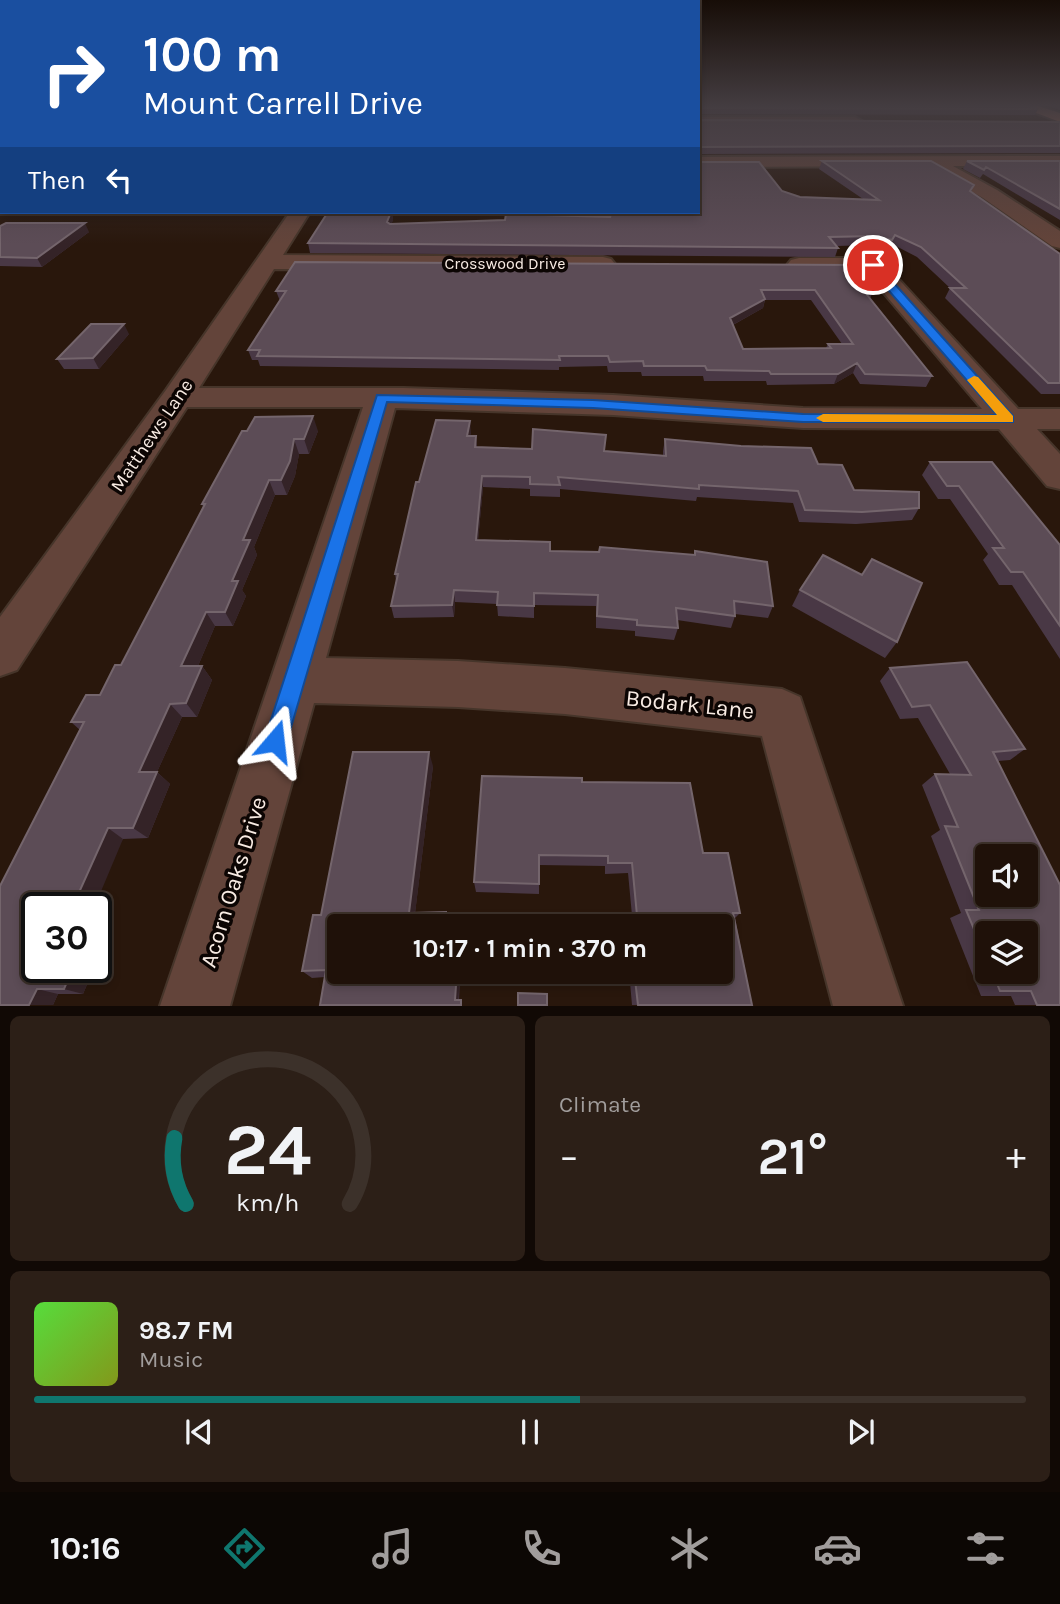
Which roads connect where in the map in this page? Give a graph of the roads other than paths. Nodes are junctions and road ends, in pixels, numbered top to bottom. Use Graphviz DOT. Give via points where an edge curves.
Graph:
graph roads {
  1 [pos="929,161"];
  2 [pos="1060,161"];
  3 [pos="700,162"];
  4 [pos="784,163"];
  5 [pos="797,177"];
  6 [pos="298,214"];
  7 [pos="1060,241"];
  8 [pos="269,262"];
  9 [pos="622,264"];
  10 [pos="775,265"];
  11 [pos="177,397"];
  12 [pos="382,398"];
  13 [pos="1008,419"];
  14 [pos="1060,419"];
  15 [pos="1060,477"];
  16 [pos="0,655"];
  17 [pos="294,680"];
  18 [pos="195,1006"];
  19 [pos="868,1006"];
  1 -- 2 [label="street"];
  1 -- 4 [label="street"];
  1 -- 7 [label="street" via="990,194"];
  3 -- 4 [label="street"];
  4 -- 5 [label="street"];
  6 -- 8 [label="street, Matthews Lane"];
  8 -- 9 [label="street, Crosswood Drive"];
  8 -- 11 [label="street, Matthews Lane"];
  10 -- 13 [label="street" via="873,265"];
  11 -- 12 [label="street"];
  11 -- 16 [label="street, Matthews Lane"];
  12 -- 13 [label="street" via="590,403 803,418"];
  12 -- 17 [label="street, Acorn Oaks Drive"];
  13 -- 14 [label="street"];
  13 -- 15 [label="street"];
  17 -- 18 [label="street, Acorn Oaks Drive"];
  17 -- 19 [label="street, Bodark Lane" via="565,691 782,714"];
}
